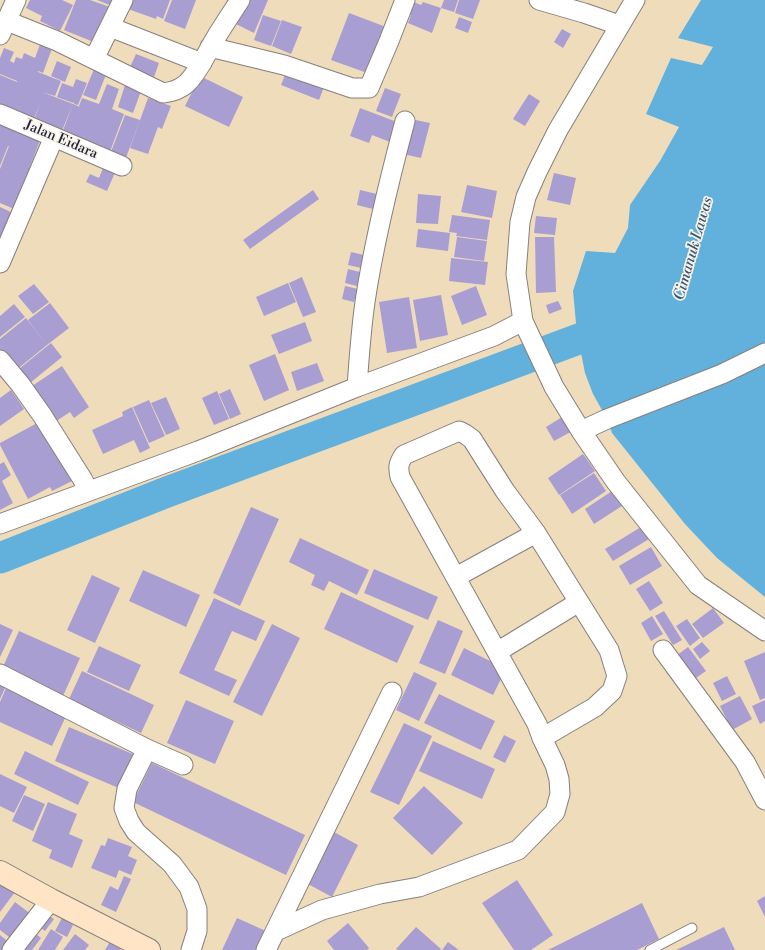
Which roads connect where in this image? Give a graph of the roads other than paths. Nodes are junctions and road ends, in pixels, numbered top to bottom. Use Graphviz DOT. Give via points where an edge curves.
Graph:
graph roads {
  1 [pos="123,0"];
  2 [pos="240,0"];
  3 [pos="405,0"];
  4 [pos="539,0"];
  5 [pos="635,0"];
  6 [pos="12,1"];
  7 [pos="619,25"];
  8 [pos="110,27"];
  9 [pos="4,28"];
  10 [pos="206,55"];
  11 [pos="94,59"];
  12 [pos="0,114"];
  13 [pos="405,121"];
  14 [pos="54,137"];
  15 [pos="122,166"];
  16 [pos="0,264"];
  17 [pos="526,328"];
  18 [pos="765,354"];
  19 [pos="0,360"];
  20 [pos="357,387"];
  21 [pos="581,431"];
  22 [pos="88,491"];
  23 [pos="0,524"];
  24 [pos="536,533"];
  25 [pos="456,577"];
  26 [pos="579,602"];
  27 [pos="765,631"];
  28 [pos="663,650"];
  29 [pos="497,652"];
  30 [pos="0,674"];
  31 [pos="392,692"];
  32 [pos="542,738"];
  33 [pos="147,749"];
  34 [pos="183,765"];
  35 [pos="765,800"];
  36 [pos="0,872"];
  37 [pos="51,900"];
  38 [pos="692,928"];
  39 [pos="276,931"];
  40 [pos="12,950"];
  41 [pos="149,950"];
  42 [pos="191,950"];
  43 [pos="266,950"];
  44 [pos="650,950"];
  1 -- 8 [label="street"];
  2 -- 10 [label="street"];
  3 -- 10 [label="street" via="369,88 352,88 284,65"];
  4 -- 7 [label="street"];
  5 -- 7 [label="street"];
  6 -- 9 [label="street"];
  7 -- 17 [label="street" via="558,130 526,197 520,222 516,274"];
  8 -- 10 [label="street"];
  8 -- 11 [label="street"];
  9 -- 11 [label="street" via="57,40"];
  10 -- 11 [label="street" via="186,84 172,92 163,93"];
  12 -- 14 [label="street, Jalan Eidara"];
  13 -- 20 [label="street" via="374,248 364,304"];
  14 -- 15 [label="street, Jalan Eidara"];
  14 -- 16 [label="street"];
  17 -- 20 [label="street" via="494,336"];
  17 -- 21 [label="street" via="554,387"];
  18 -- 21 [label="street"];
  19 -- 22 [label="street" via="42,415"];
  20 -- 22 [label="street" via="198,451"];
  21 -- 27 [label="street" via="616,482 698,585"];
  22 -- 23 [label="street"];
  24 -- 25 [label="street"];
  24 -- 25 [label="street" via="472,439 465,434 458,431 404,455 398,466 400,477"];
  24 -- 26 [label="street"];
  25 -- 29 [label="street"];
  26 -- 29 [label="street"];
  26 -- 32 [label="street" via="608,650 617,676 612,691 595,707"];
  28 -- 35 [label="street" via="745,762"];
  29 -- 32 [label="street" via="537,724"];
  30 -- 33 [label="street"];
  31 -- 39 [label="street"];
  32 -- 39 [label="street" via="556,765 560,794 555,812 518,850 419,887 380,894 322,910"];
  33 -- 34 [label="street"];
  33 -- 42 [label="street" via="127,789 124,808 136,832 172,864 189,887 197,909 197,931"];
  36 -- 37 [label="street"];
  37 -- 40 [label="street"];
  37 -- 41 [label="street"];
  38 -- 44 [label="lane"];
  39 -- 43 [label="street"];
}
